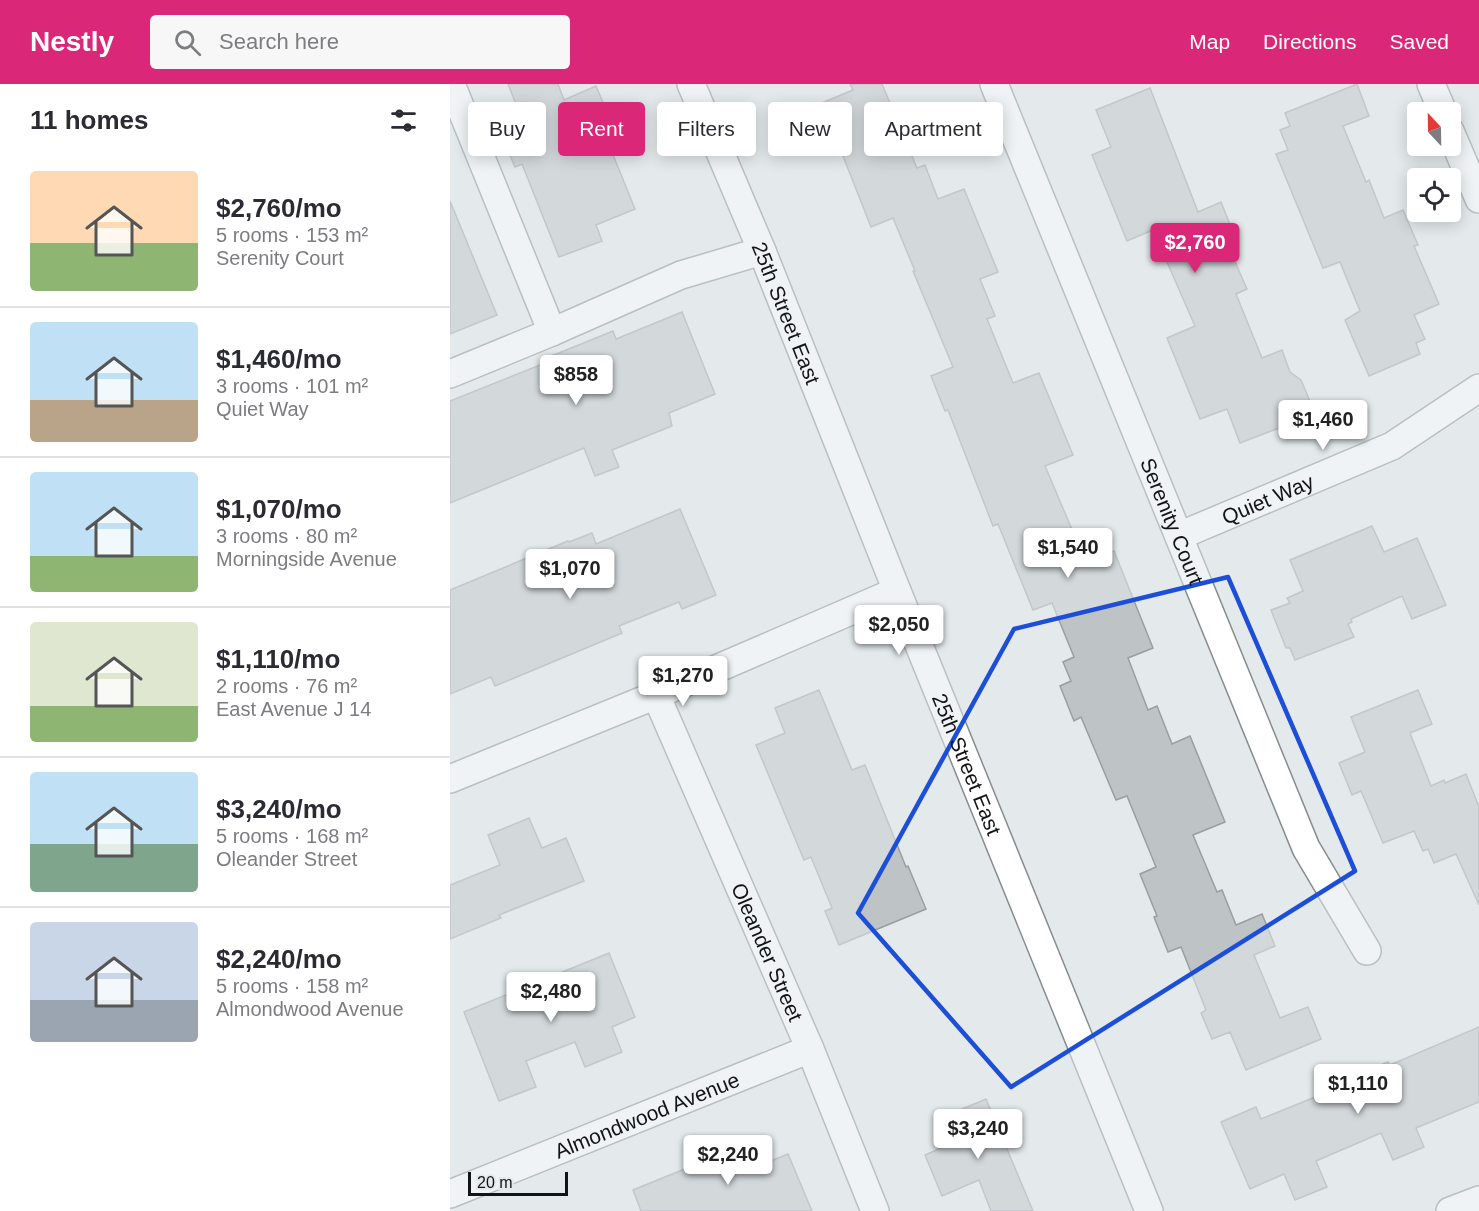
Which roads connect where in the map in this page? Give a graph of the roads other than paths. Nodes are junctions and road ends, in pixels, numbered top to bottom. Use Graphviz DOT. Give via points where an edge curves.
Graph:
graph roads {
  1 [pos="452,84"];
  2 [pos="691,84"];
  3 [pos="994,84"];
  4 [pos="1431,84"];
  5 [pos="1439,102"];
  6 [pos="1461,156"];
  7 [pos="1479,199"];
  8 [pos="762,251"];
  9 [pos="552,332"];
  10 [pos="450,374"];
  11 [pos="1479,388"];
  12 [pos="1179,536"];
  13 [pos="897,591"];
  14 [pos="656,694"];
  15 [pos="450,779"];
  16 [pos="1367,951"];
  17 [pos="810,1049"];
  18 [pos="450,1194"];
  19 [pos="875,1211"];
  20 [pos="1149,1211"];
  1 -- 9 [label="street"];
  2 -- 8 [label="street, 25th Street East"];
  3 -- 12 [label="street, Serenity Court"];
  4 -- 5 [label="street"];
  6 -- 7 [label="street"];
  8 -- 9 [label="street" via="681,275"];
  8 -- 13 [label="street, 25th Street East"];
  9 -- 10 [label="street"];
  11 -- 12 [label="street, Quiet Way" via="1392,446"];
  12 -- 16 [label="street, Serenity Court" via="1305,848"];
  13 -- 14 [label="street"];
  13 -- 20 [label="street, 25th Street East"];
  14 -- 15 [label="street"];
  14 -- 17 [label="street, Oleander Street"];
  17 -- 18 [label="street, Almondwood Avenue"];
  17 -- 19 [label="street, Oleander Street"];
}
